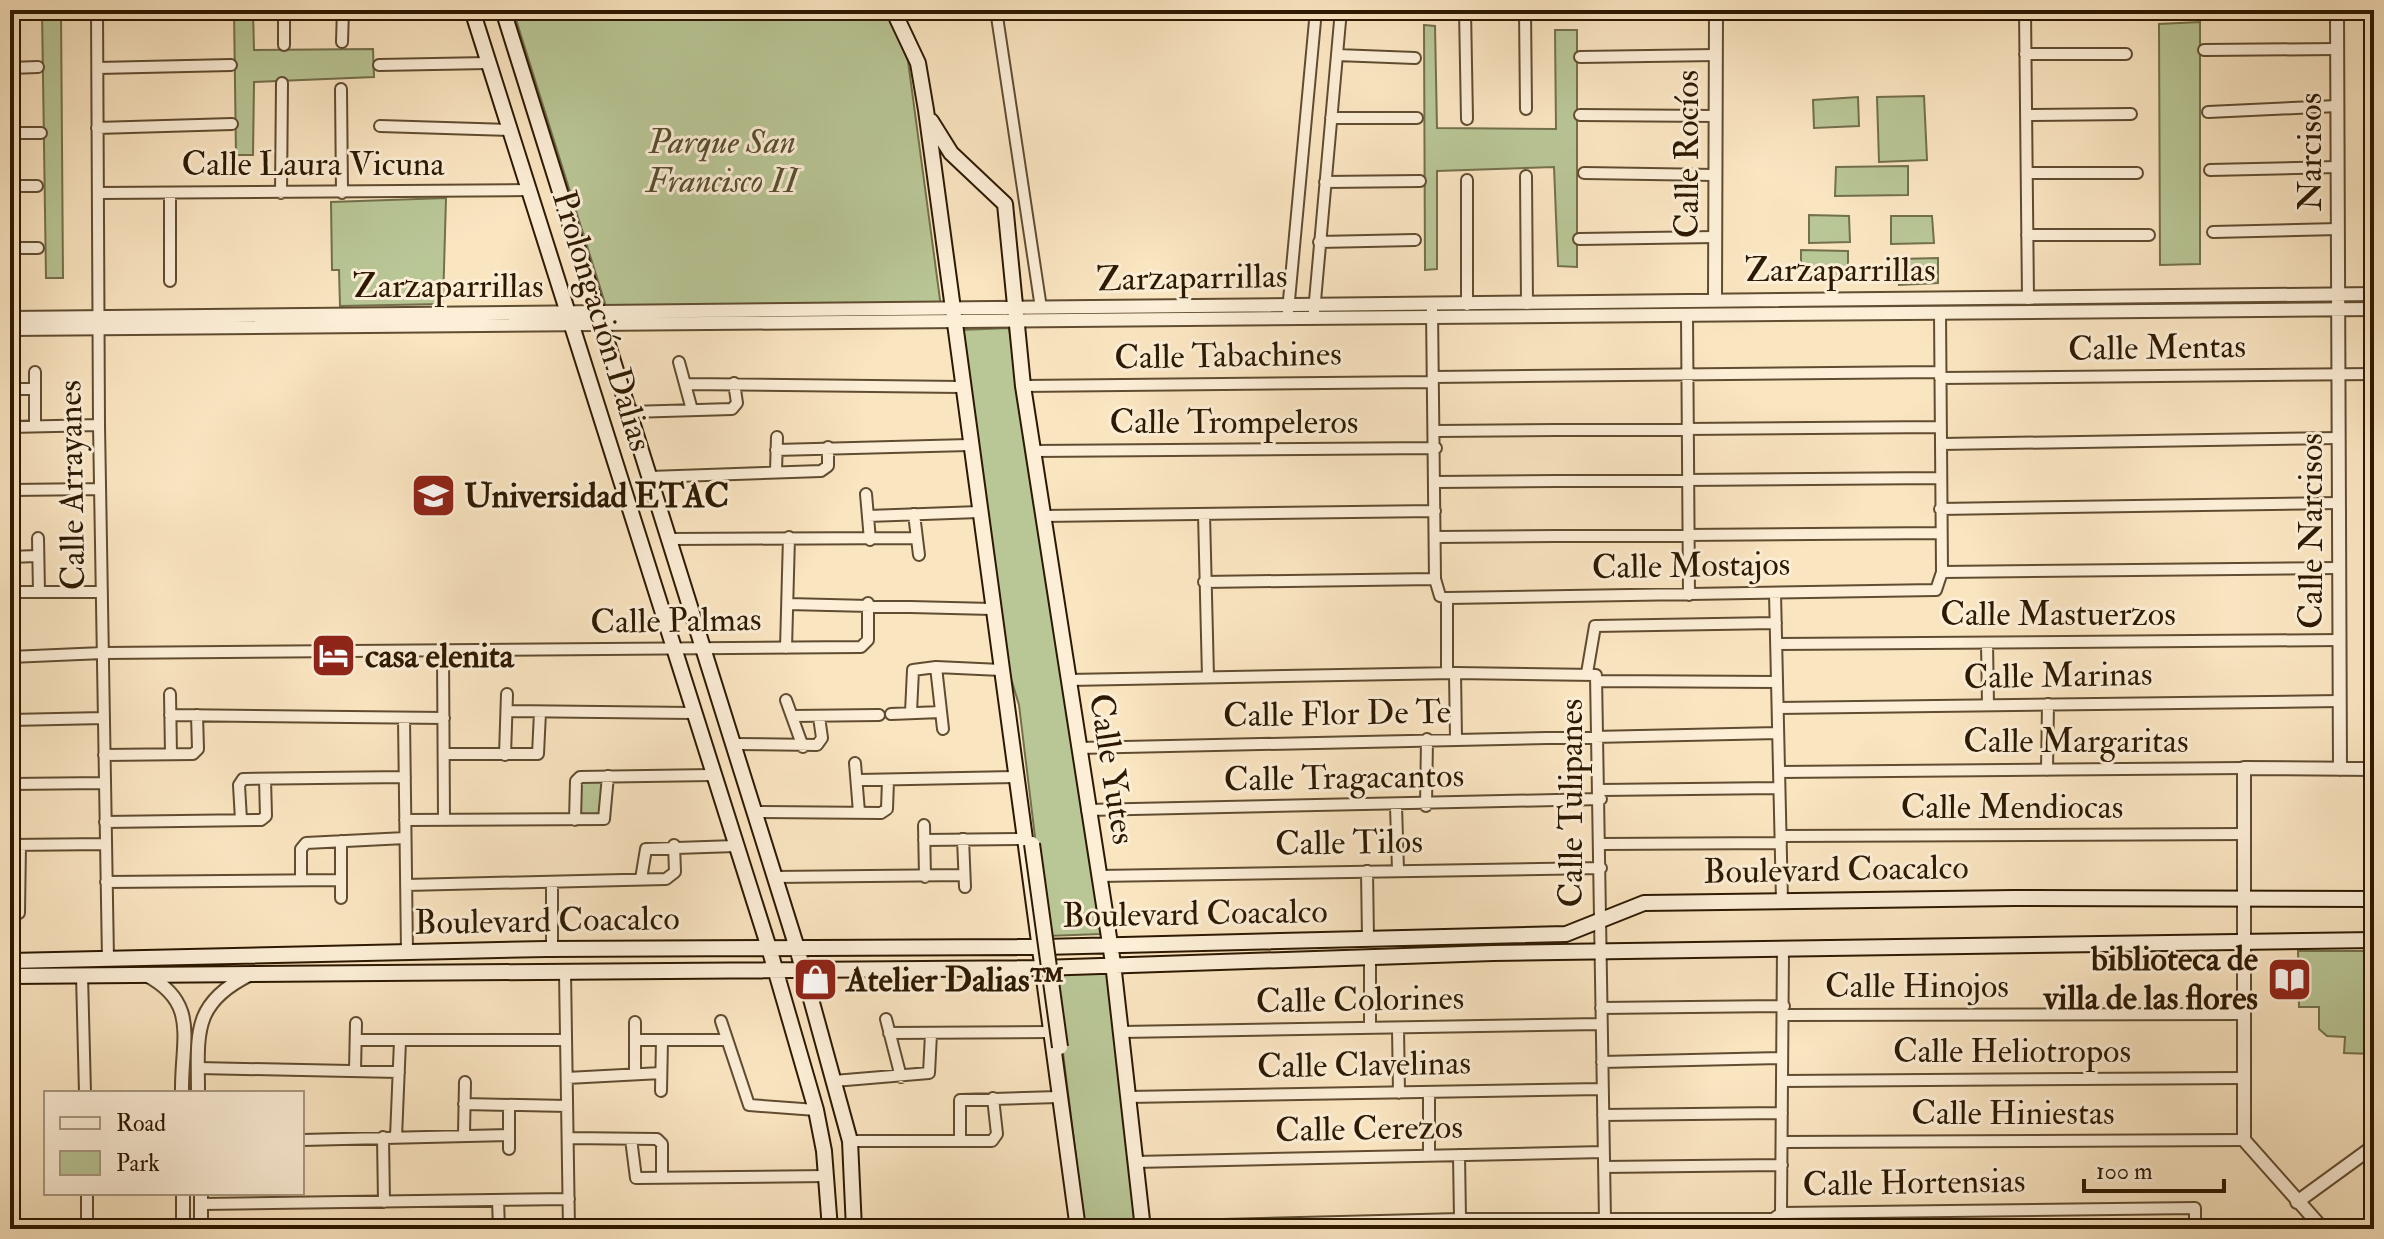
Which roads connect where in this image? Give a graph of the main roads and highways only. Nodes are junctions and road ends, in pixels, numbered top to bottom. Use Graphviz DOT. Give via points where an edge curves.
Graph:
graph roads {
  1 [pos="472,10"];
  2 [pos="503,10"];
  3 [pos="893,10"];
  4 [pos="926,110"];
  5 [pos="1002,674"];
  6 [pos="1027,842"];
  7 [pos="2374,899"];
  8 [pos="2374,940"];
  9 [pos="1110,945"];
  10 [pos="1038,947"];
  11 [pos="769,948"];
  12 [pos="797,948"];
  13 [pos="53,960"];
  14 [pos="10,961"];
  15 [pos="1113,963"];
  16 [pos="801,968"];
  17 [pos="1041,968"];
  18 [pos="775,971"];
  19 [pos="10,976"];
  20 [pos="27,976"];
  21 [pos="1077,1224"];
  22 [pos="1142,1228"];
  23 [pos="830,1229"];
  24 [pos="854,1229"];
  1 -- 11 [label="main road, Prolongación Dalias"];
  2 -- 12 [label="main road, Prolongación Dalias"];
  3 -- 4 [label="main road" via="918,63"];
  4 -- 5 [label="main road"];
  4 -- 9 [label="main road, Calle Yutes" via="951,153 1005,204 1008,215 1023,386"];
  5 -- 6 [label="main road"];
  5 -- 6 [label="main road" via="1017,741"];
  6 -- 10 [label="main road"];
  6 -- 21 [label="main road, bridge" via="1077,1169"];
  7 -- 9 [label="main road, Boulevard Coacalco" via="1644,903 1566,934"];
  8 -- 15 [label="main road, Boulevard Coacalco"];
  9 -- 10 [label="main road, Boulevard Coacalco"];
  9 -- 15 [label="main road, Calle Yutes"];
  10 -- 12 [label="main road, Boulevard Coacalco"];
  10 -- 17 [label="main road"];
  11 -- 12 [label="main road, Boulevard Coacalco"];
  11 -- 13 [label="main road, Boulevard Coacalco"];
  11 -- 18 [label="main road, Prolongación Dalias"];
  12 -- 16 [label="main road, Prolongación Dalias"];
  13 -- 14 [label="main road, Boulevard Coacalco"];
  13 -- 20 [label="main road"];
  15 -- 17 [label="main road, Boulevard Coacalco"];
  15 -- 22 [label="main road, Calle Yutes"];
  16 -- 17 [label="main road, Boulevard Coacalco"];
  16 -- 18 [label="main road, Boulevard Coacalco"];
  16 -- 24 [label="main road, Prolongación Dalias" via="850,1141"];
  17 -- 21 [label="main road"];
  18 -- 20 [label="main road, Boulevard Coacalco"];
  18 -- 23 [label="main road, Prolongación Dalias" via="816,1110"];
  19 -- 20 [label="main road, Boulevard Coacalco"];
}
